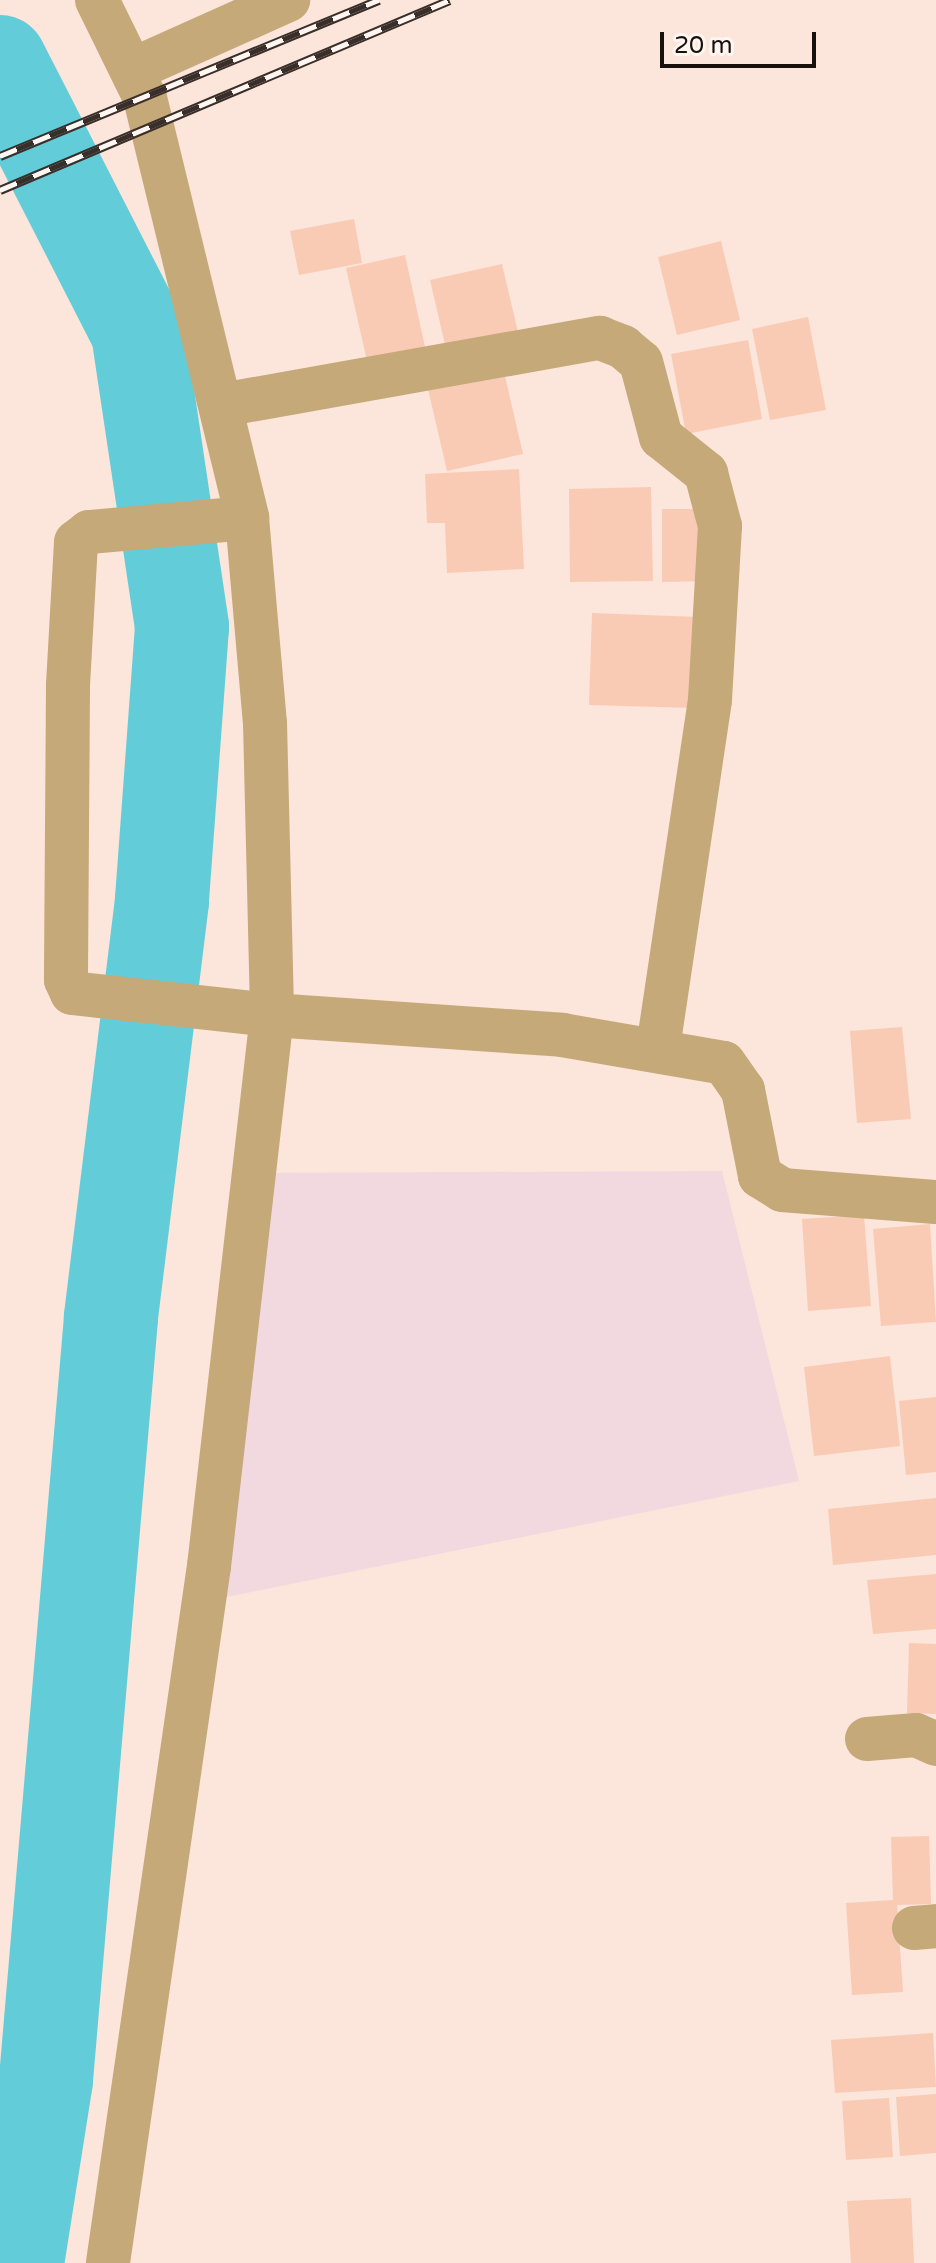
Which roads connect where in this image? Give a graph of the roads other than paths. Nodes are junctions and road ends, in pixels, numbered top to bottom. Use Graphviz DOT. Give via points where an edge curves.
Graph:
graph roads {
  1 [pos="97,0"];
  2 [pos="288,0"];
  3 [pos="134,69"];
  4 [pos="222,405"];
  5 [pos="226,520"];
  6 [pos="252,1013"];
  7 [pos="658,1050"];
  8 [pos="936,1202"];
  9 [pos="867,1739"];
  10 [pos="936,1744"];
  11 [pos="108,2263"];
  1 -- 3 [label="street"];
  2 -- 3 [label="street"];
  3 -- 4 [label="street"];
  4 -- 5 [label="street"];
  4 -- 7 [label="street" via="600,338 641,362 661,437 706,473 720,526 710,700"];
  5 -- 6 [label="street" via="265,723"];
  5 -- 6 [label="street" via="89,532 74,550 66,980 72,993 97,998"];
  6 -- 7 [label="street" via="562,1035"];
  6 -- 11 [label="street" via="207,1582"];
  7 -- 8 [label="street" via="724,1063 734,1071 743,1090 760,1176 782,1190"];
  9 -- 10 [label="street" via="916,1735"];
}
